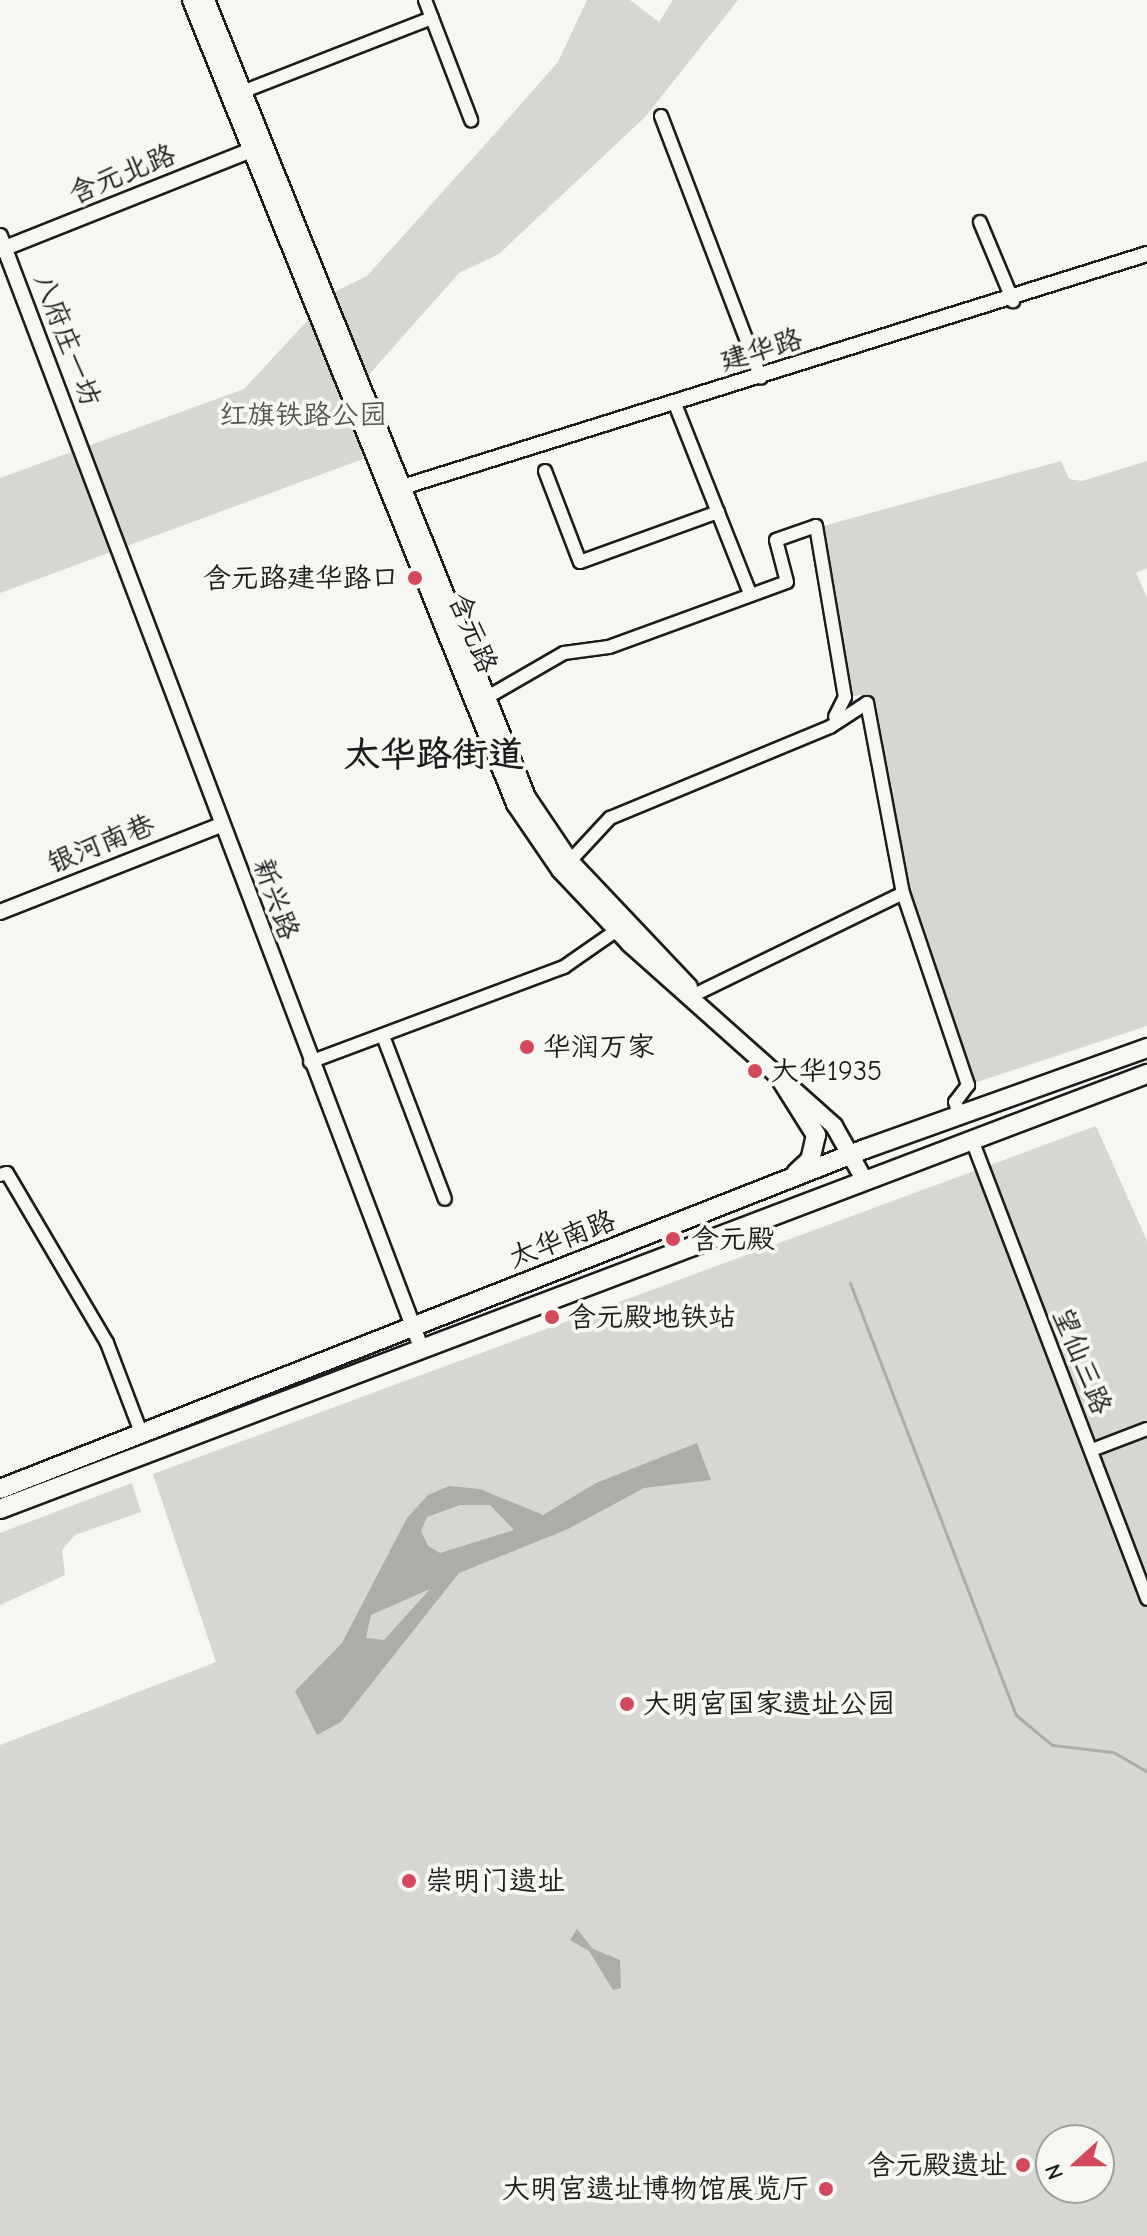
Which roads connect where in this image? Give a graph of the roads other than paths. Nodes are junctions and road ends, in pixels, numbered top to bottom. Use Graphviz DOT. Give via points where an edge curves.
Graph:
graph roads {
  1 [pos="191,0"];
  2 [pos="206,0"];
  3 [pos="425,0"];
  4 [pos="432,18"];
  5 [pos="242,92"];
  6 [pos="661,116"];
  7 [pos="471,120"];
  8 [pos="256,148"];
  9 [pos="980,222"];
  10 [pos="2,245"];
  11 [pos="1147,254"];
  12 [pos="1013,301"];
  13 [pos="761,378"];
  14 [pos="675,404"];
  15 [pos="85,463"];
  16 [pos="545,471"];
  17 [pos="395,490"];
  18 [pos="718,512"];
  19 [pos="750,593"];
  20 [pos="486,698"];
  21 [pos="830,727"];
  22 [pos="221,825"];
  23 [pos="570,861"];
  24 [pos="903,893"];
  25 [pos="0,912"];
  26 [pos="617,930"];
  27 [pos="696,994"];
  28 [pos="383,1036"];
  29 [pos="1147,1048"];
  30 [pos="310,1062"];
  31 [pos="1147,1074"];
  32 [pos="782,1081"];
  33 [pos="960,1116"];
  34 [pos="972,1140"];
  35 [pos="860,1151"];
  36 [pos="0,1175"];
  37 [pos="870,1179"];
  38 [pos="784,1182"];
  39 [pos="445,1199"];
  40 [pos="413,1328"];
  41 [pos="422,1350"];
  42 [pos="1147,1429"];
  43 [pos="142,1435"];
  44 [pos="1092,1450"];
  45 [pos="0,1489"];
  46 [pos="0,1509"];
  47 [pos="1147,1599"];
  1 -- 8 [label="main road, 含元路"];
  2 -- 5 [label="main road, 含元路"];
  3 -- 4 [label="street"];
  4 -- 5 [label="street"];
  4 -- 7 [label="street"];
  5 -- 8 [label="main road, 含元路"];
  6 -- 13 [label="street"];
  8 -- 10 [label="street, 含元北路"];
  8 -- 17 [label="main road, 含元路"];
  9 -- 12 [label="street"];
  10 -- 15 [label="street, 八府庄一坊"];
  11 -- 12 [label="street, 建华路"];
  12 -- 13 [label="street, 建华路"];
  13 -- 14 [label="street, 建华路"];
  14 -- 17 [label="street, 建华路"];
  14 -- 18 [label="street"];
  15 -- 22 [label="street, 新兴路"];
  16 -- 18 [label="street" via="580,562"];
  17 -- 20 [label="main road, 含元路"];
  17 -- 26 [label="main road, 含元路" via="515,804 560,870"];
  18 -- 19 [label="street"];
  19 -- 20 [label="street" via="609,647 564,653"];
  19 -- 21 [label="street" via="787,582 776,540 816,526 845,697"];
  20 -- 23 [label="main road, 含元路" via="527,797"];
  21 -- 23 [label="street" via="610,818"];
  21 -- 24 [label="street" via="846,710 867,703"];
  22 -- 25 [label="street, 银河南巷"];
  22 -- 30 [label="street, 新兴路"];
  23 -- 27 [label="main road, 含元路"];
  24 -- 27 [label="street"];
  24 -- 33 [label="street" via="968,1085 955,1102"];
  26 -- 28 [label="street" via="588,956"];
  26 -- 32 [label="main road, 含元路"];
  27 -- 35 [label="main road, 含元路" via="841,1119"];
  28 -- 30 [label="street"];
  28 -- 39 [label="street"];
  29 -- 33 [label="main road, 太华南路"];
  30 -- 40 [label="street, 新兴路"];
  31 -- 34 [label="main road, 太华南路"];
  32 -- 35 [label="main road, 含元路"];
  32 -- 38 [label="main road" via="816,1135 810,1160"];
  33 -- 35 [label="main road, 太华南路"];
  34 -- 37 [label="main road, 太华南路"];
  34 -- 44 [label="street, 望仙三路"];
  35 -- 37 [label="main road, 含元路"];
  35 -- 38 [label="main road, 太华南路"];
  36 -- 43 [label="street" via="7,1173 107,1343"];
  37 -- 41 [label="main road, 太华南路"];
  38 -- 40 [label="main road, 太华南路"];
  40 -- 41 [label="street, 新兴路"];
  40 -- 43 [label="main road, 太华南路"];
  41 -- 46 [label="main road, 太华南路"];
  42 -- 44 [label="street"];
  43 -- 45 [label="main road, 太华南路"];
  44 -- 47 [label="street, 望仙三路"];
}
